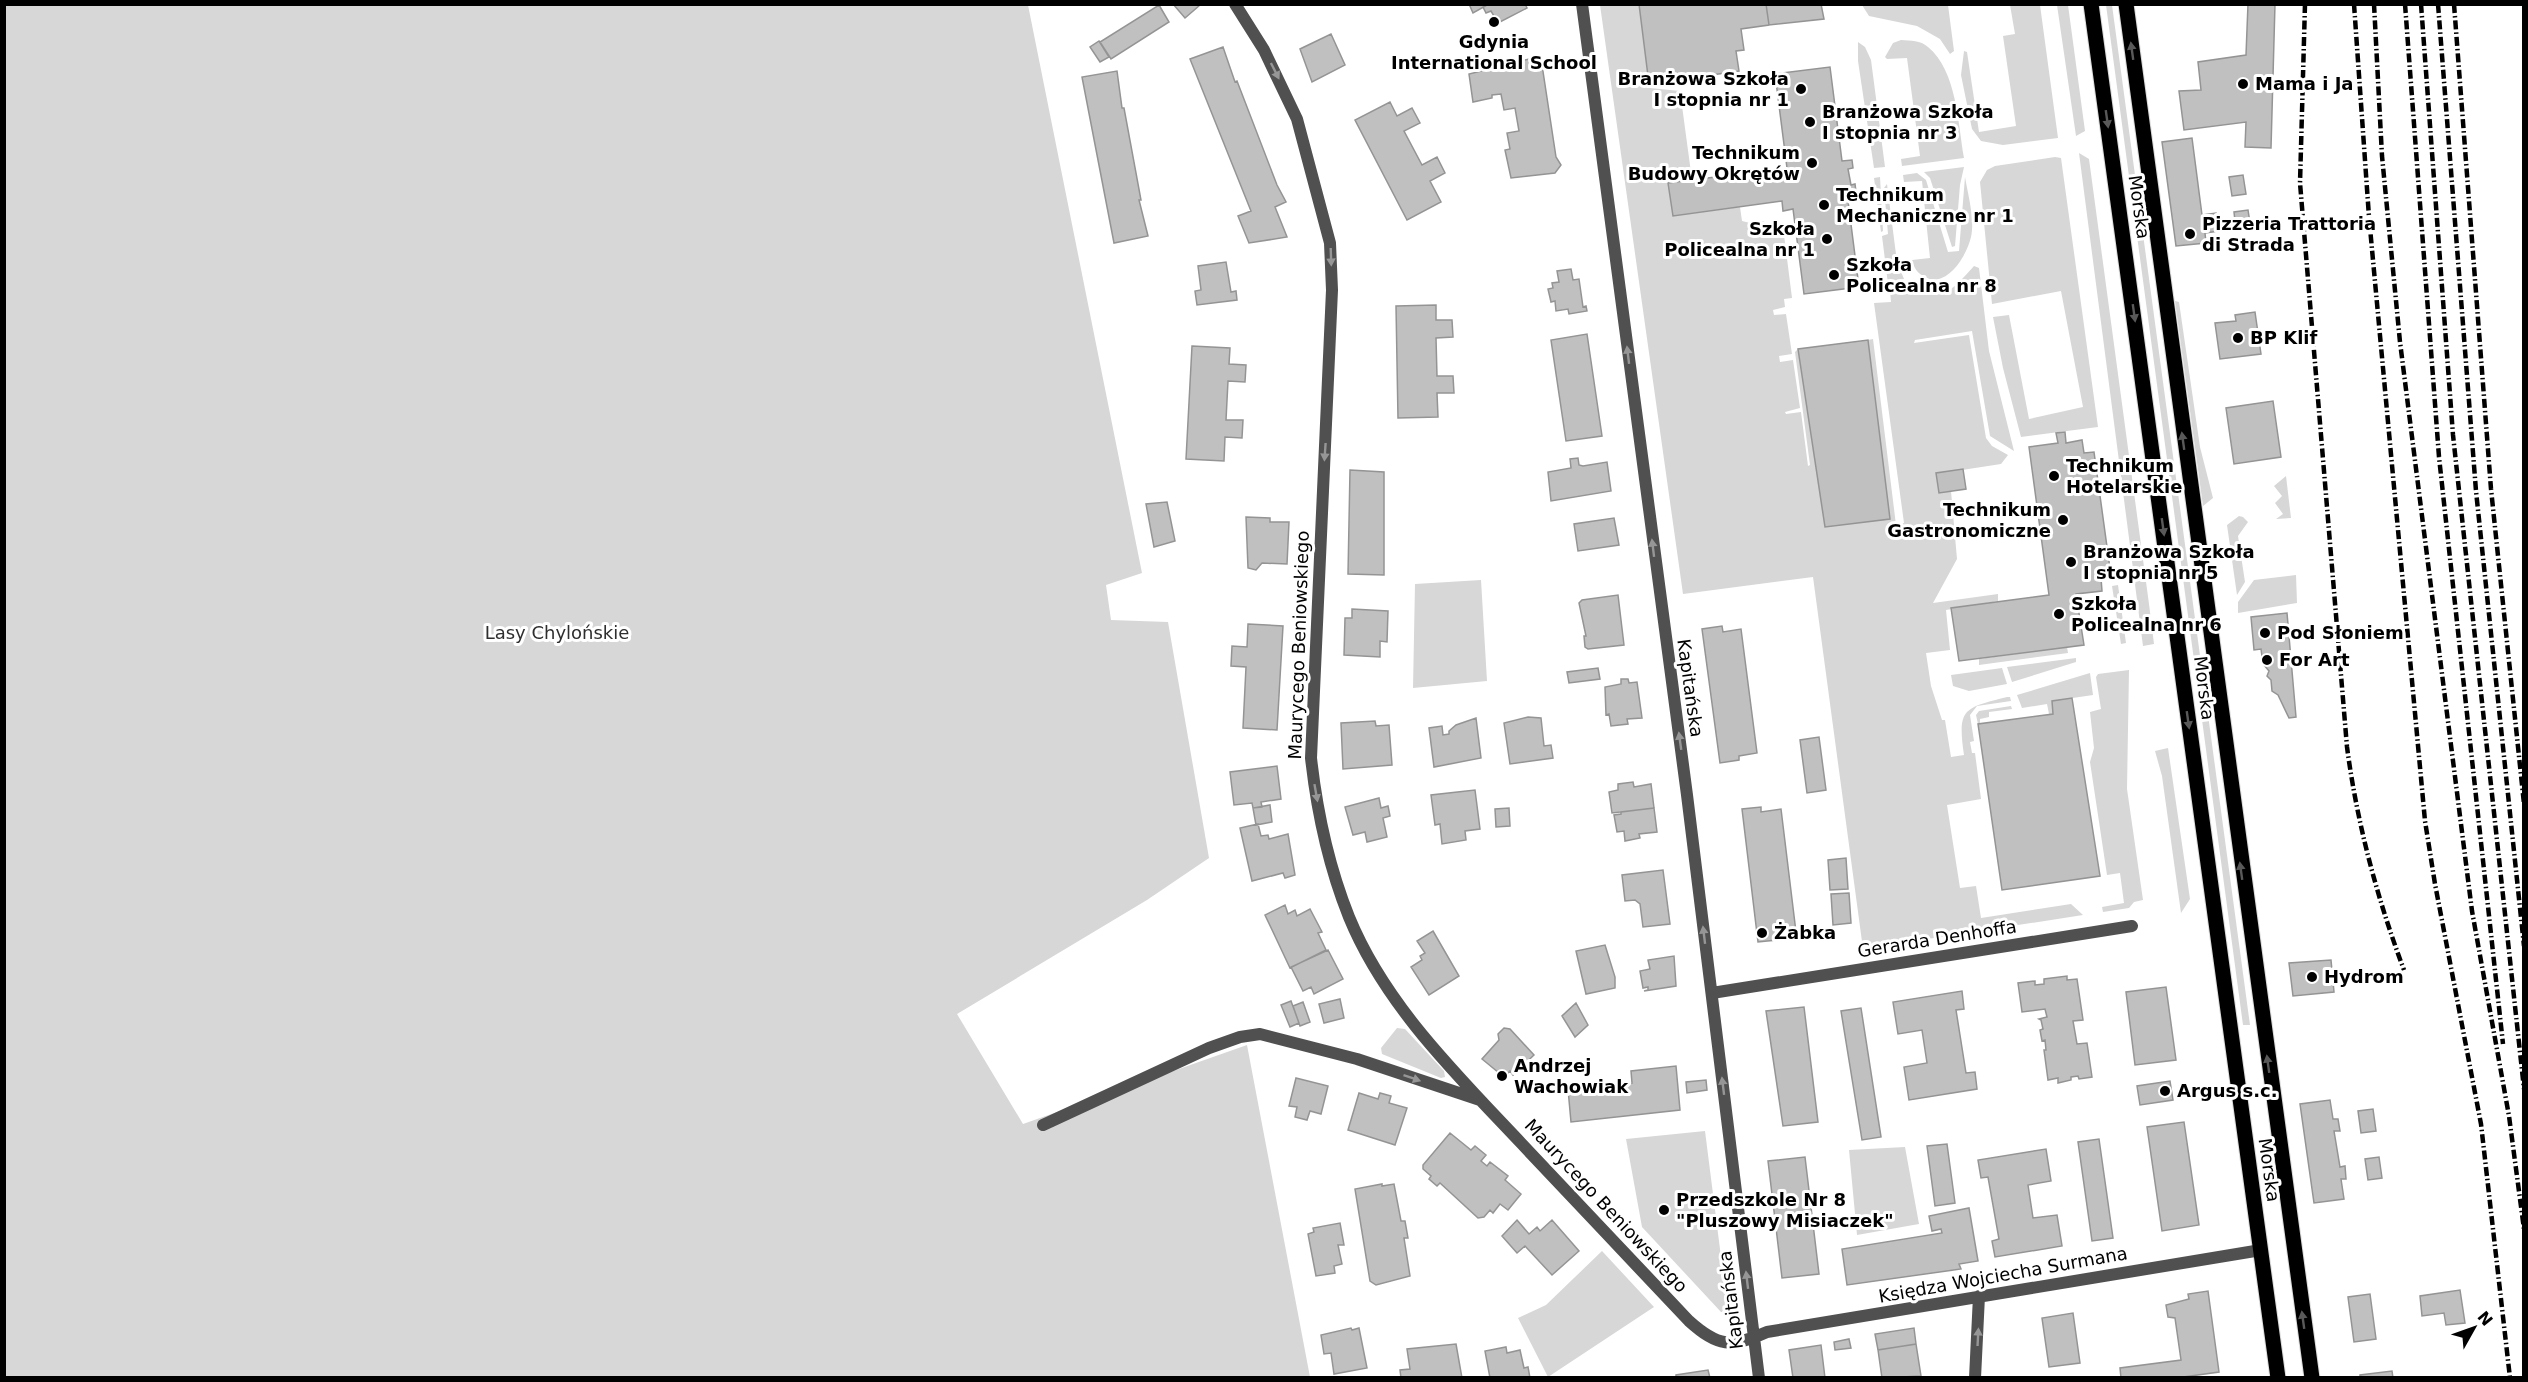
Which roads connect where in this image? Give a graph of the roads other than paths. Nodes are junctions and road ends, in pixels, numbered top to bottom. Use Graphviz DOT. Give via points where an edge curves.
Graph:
graph roads {
  1 [pos="1235,4"];
  2 [pos="1582,4"];
  3 [pos="2091,4"];
  4 [pos="2126,4"];
  5 [pos="2132,926"];
  6 [pos="1712,993"];
  7 [pos="1480,1100"];
  8 [pos="1043,1125"];
  9 [pos="2261,1250"];
  10 [pos="1979,1296"];
  11 [pos="1753,1338"];
  12 [pos="1759,1377"];
  13 [pos="1976,1377"];
  14 [pos="2278,1377"];
  15 [pos="2312,1377"];
  1 -- 7 [label="street, Maurycego Beniowskiego, one-way" via="1264,50 1297,119 1330,243 1332,290 1311,758 1322,830 1349,917 1368,955 1402,1009"];
  6 -- 2 [label="street, Kapitańska, one-way"];
  3 -- 9 [label="main road, Morska, one-way"];
  15 -- 4 [label="main road, Morska, one-way"];
  5 -- 6 [label="street, Gerarda Denhoffa"];
  11 -- 6 [label="street, Kapitańska, one-way"];
  8 -- 7 [label="street, one-way" via="1209,1048 1260,1034 1357,1059"];
  7 -- 11 [label="street, Maurycego Beniowskiego" via="1700,1331 1719,1342"];
  9 -- 10 [label="street, Księdza Wojciecha Surmana"];
  9 -- 14 [label="main road, Morska"];
  10 -- 11 [label="street, Księdza Wojciecha Surmana" via="1767,1332"];
  13 -- 10 [label="street, one-way"];
  11 -- 12 [label="street, Kapitańska"];
}
